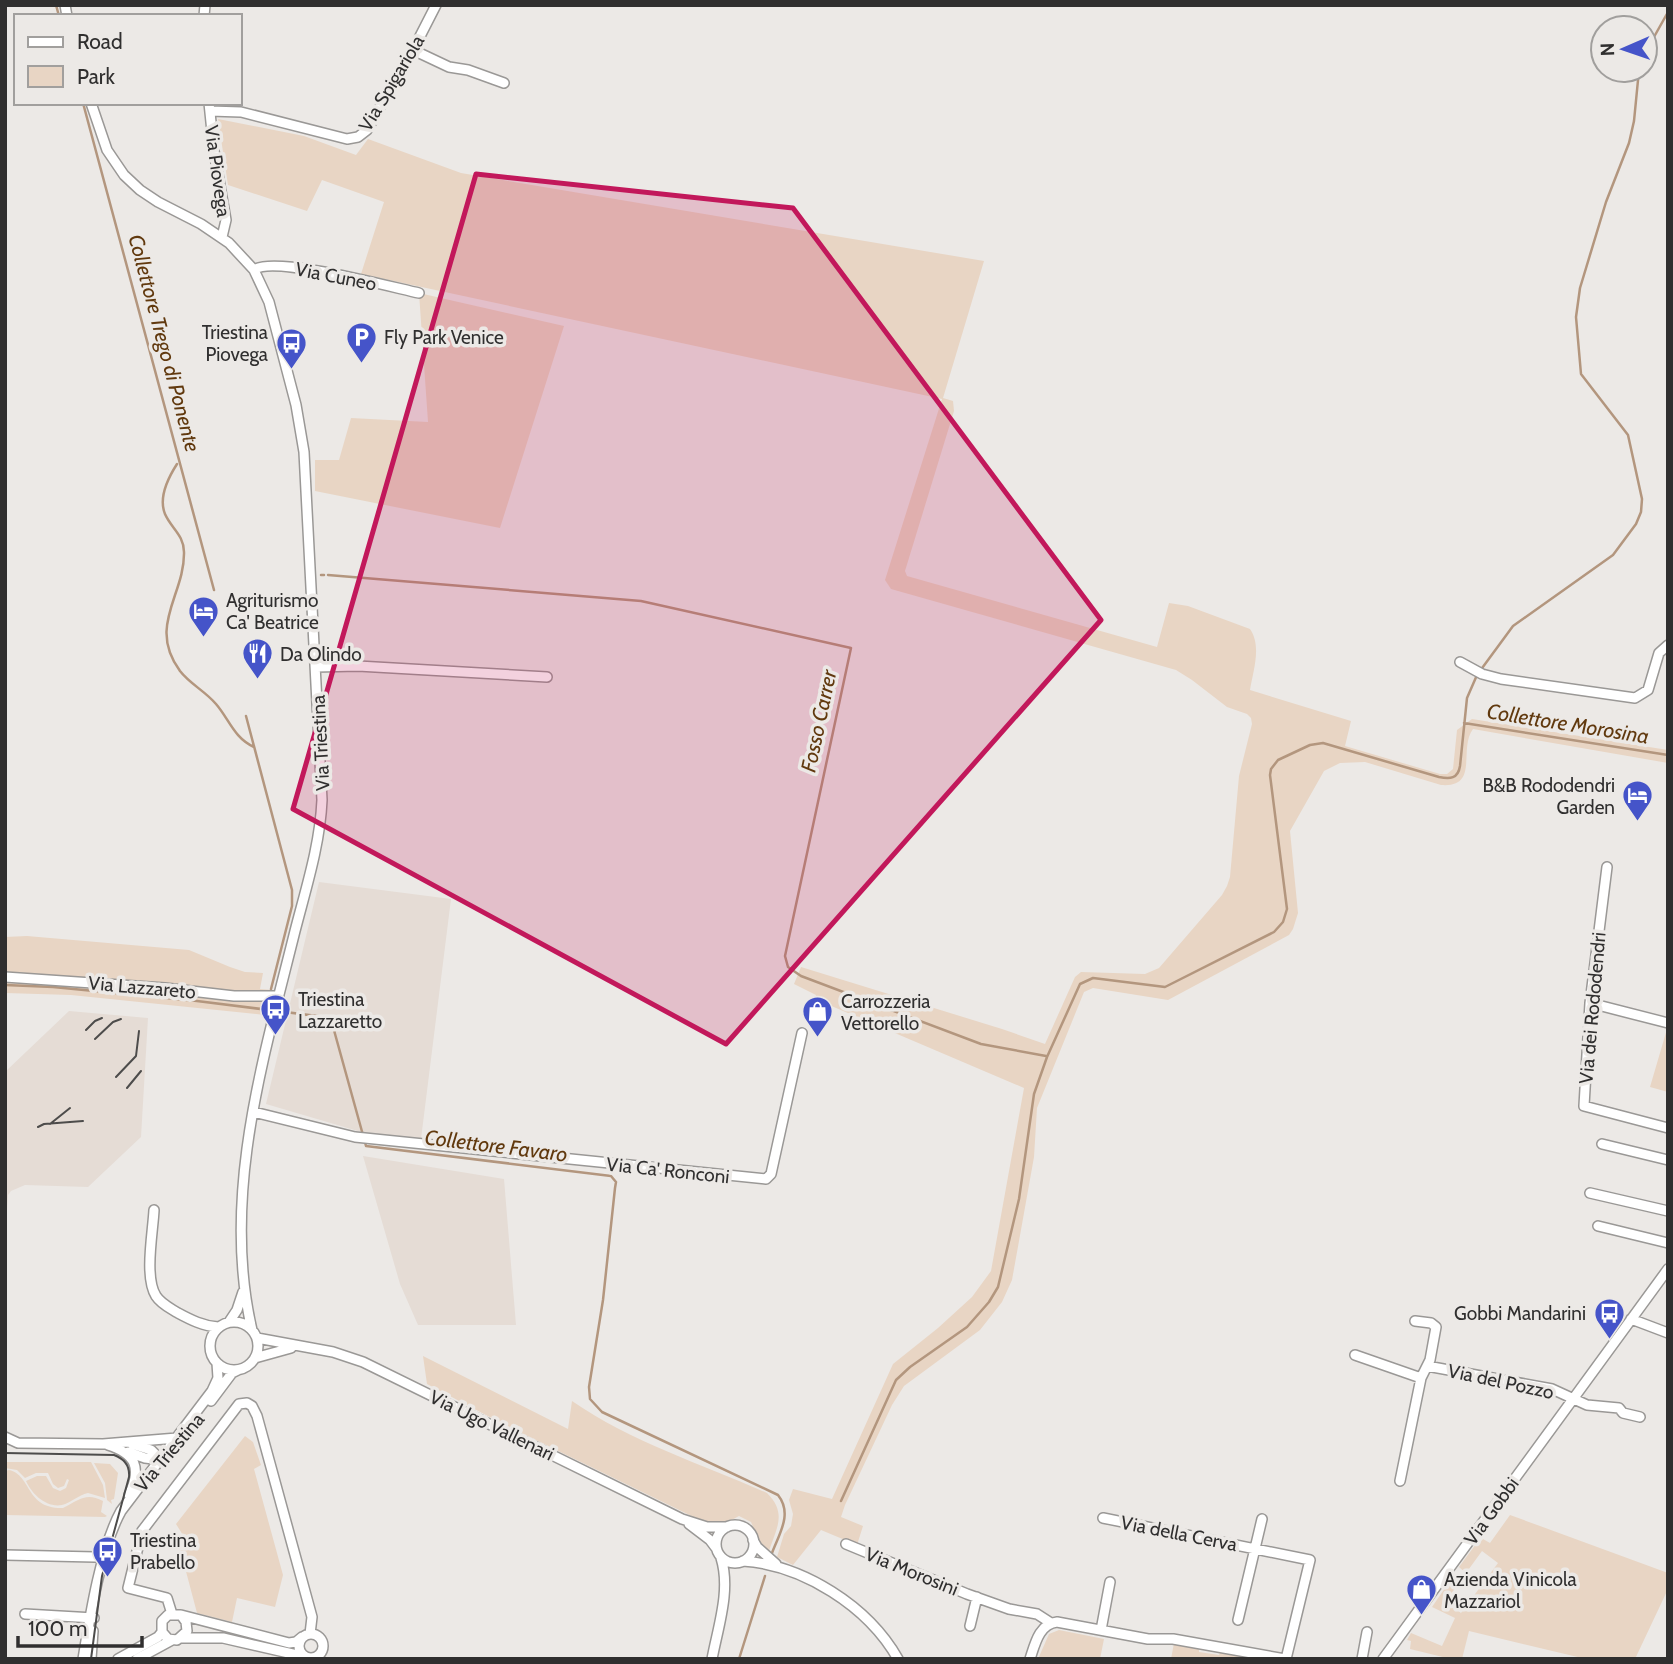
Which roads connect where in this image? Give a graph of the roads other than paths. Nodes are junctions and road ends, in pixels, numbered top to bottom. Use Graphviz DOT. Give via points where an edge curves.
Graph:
graph roads {
  1 [pos="436,5"];
  2 [pos="414,50"];
  3 [pos="504,83"];
  4 [pos="92,105"];
  5 [pos="209,107"];
  6 [pos="222,237"];
  7 [pos="254,270"];
  8 [pos="419,293"];
  9 [pos="1668,645"];
  10 [pos="1460,662"];
  11 [pos="316,667"];
  12 [pos="547,677"];
  13 [pos="1607,867"];
  14 [pos="5,977"];
  15 [pos="278,998"];
  16 [pos="1590,1003"];
  17 [pos="1668,1024"];
  18 [pos="802,1033"];
  19 [pos="254,1112"];
  20 [pos="1668,1128"];
  21 [pos="1602,1144"];
  22 [pos="1668,1160"];
  23 [pos="1590,1193"];
  24 [pos="154,1210"];
  25 [pos="1668,1210"];
  26 [pos="1598,1226"];
  27 [pos="1668,1244"];
  28 [pos="1668,1269"];
  29 [pos="243,1290"];
  30 [pos="189,1319"];
  31 [pos="1631,1319"];
  32 [pos="1415,1321"];
  33 [pos="229,1322"];
  34 [pos="218,1327"];
  35 [pos="1668,1333"];
  36 [pos="254,1334"];
  37 [pos="210,1343"];
  38 [pos="297,1347"];
  39 [pos="1354,1355"];
  40 [pos="255,1358"];
  41 [pos="217,1363"];
  42 [pos="1427,1366"];
  43 [pos="238,1370"];
  44 [pos="1421,1378"];
  45 [pos="1574,1398"];
  46 [pos="1640,1417"];
  47 [pos="179,1435"];
  48 [pos="7,1441"];
  49 [pos="122,1446"];
  50 [pos="161,1460"];
  51 [pos="1399,1481"];
  52 [pos="121,1511"];
  53 [pos="1103,1518"];
  54 [pos="682,1519"];
  55 [pos="1262,1519"];
  56 [pos="727,1527"];
  57 [pos="753,1540"];
  58 [pos="846,1544"];
  59 [pos="716,1548"];
  60 [pos="1255,1549"];
  61 [pos="5,1555"];
  62 [pos="95,1557"];
  63 [pos="721,1558"];
  64 [pos="740,1562"];
  65 [pos="777,1566"];
  66 [pos="1110,1582"];
  67 [pos="725,1586"];
  68 [pos="977,1598"];
  69 [pos="24,1614"];
  70 [pos="177,1615"];
  71 [pos="93,1618"];
  72 [pos="1238,1620"];
  73 [pos="1048,1624"];
  74 [pos="970,1626"];
  75 [pos="1101,1630"];
  76 [pos="162,1632"];
  77 [pos="1367,1632"];
  78 [pos="306,1636"];
  79 [pos="176,1639"];
  80 [pos="306,1657"];
  81 [pos="320,1658"];
  82 [pos="87,1659"];
  83 [pos="118,1659"];
  84 [pos="136,1659"];
  85 [pos="712,1659"];
  86 [pos="898,1659"];
  87 [pos="1030,1659"];
  88 [pos="1286,1659"];
  89 [pos="1362,1659"];
  90 [pos="1382,1659"];
  1 -- 2 [label="street, Via Spigariola"];
  2 -- 3 [label="street" via="449,67"];
  2 -- 5 [label="street, Via Spigariola" via="367,130 352,139"];
  4 -- 6 [label="street, Via Triestina" via="107,150 124,175 158,202"];
  5 -- 6 [label="street, Via Piovega" via="226,220"];
  6 -- 7 [label="street, Via Triestina"];
  7 -- 8 [label="street, Via Cuneo" via="292,266"];
  7 -- 11 [label="street, Via Triestina" via="274,315 302,441"];
  9 -- 10 [label="street" via="1657,658 1648,690 1635,698 1510,681 1478,673"];
  11 -- 12 [label="street"];
  11 -- 15 [label="street, Via Triestina" via="321,815"];
  13 -- 16 [label="street, Via dei Rododendri"];
  14 -- 15 [label="street, Via Lazzareto"];
  15 -- 19 [label="street, Via Triestina"];
  16 -- 17 [label="street"];
  16 -- 20 [label="street, Via dei Rododendri" via="1584,1106"];
  18 -- 19 [label="street, Via Ca' Ronconi" via="771,1174 766,1179 355,1138"];
  19 -- 29 [label="street, Via Triestina" via="241,1212"];
  21 -- 22 [label="street"];
  23 -- 25 [label="street"];
  24 -- 30 [label="street" via="152,1288 165,1305"];
  26 -- 27 [label="street"];
  28 -- 31 [label="street, Via Gobbi"];
  29 -- 33 [label="street, Via Triestina"];
  29 -- 36 [label="street, Via Triestina"];
  30 -- 34 [label="street"];
  30 -- 37 [label="street"];
  31 -- 35 [label="street"];
  31 -- 45 [label="street, Via Gobbi"];
  32 -- 42 [label="street, Via del Pozzo" via="1436,1326"];
  33 -- 34 [label="street"];
  33 -- 36 [label="street" via="241,1323"];
  34 -- 37 [label="street"];
  36 -- 38 [label="street, Via Ugo Vallenari"];
  36 -- 40 [label="street" via="258,1345"];
  37 -- 41 [label="street"];
  38 -- 40 [label="street, Via Ugo Vallenari"];
  38 -- 54 [label="street, Via Ugo Vallenari" via="363,1362"];
  39 -- 44 [label="street, Via del Pozzo"];
  40 -- 43 [label="street"];
  41 -- 43 [label="street"];
  41 -- 47 [label="street" via="218,1378 212,1391"];
  42 -- 44 [label="street, Via del Pozzo"];
  42 -- 45 [label="street, Via del Pozzo" via="1552,1389"];
  43 -- 47 [label="street, Via Triestina" via="193,1426"];
  44 -- 51 [label="street, Via del Pozzo"];
  45 -- 46 [label="street"];
  45 -- 90 [label="street, Via Gobbi"];
  47 -- 49 [label="street"];
  47 -- 50 [label="street, Via Triestina"];
  48 -- 49 [label="street"];
  49 -- 50 [label="street" via="151,1450"];
  49 -- 52 [label="street" via="135,1475"];
  50 -- 52 [label="street, Via Triestina"];
  52 -- 71 [label="street, Via Triestina" via="110,1536"];
  53 -- 60 [label="street, Via della Cerva"];
  54 -- 56 [label="street, Via Ugo Vallenari" via="707,1527"];
  54 -- 59 [label="street, Via Ugo Vallenari"];
  55 -- 60 [label="street, Via della Cerva"];
  56 -- 57 [label="street, Via Ugo Vallenari" via="740,1526"];
  56 -- 59 [label="street" via="718,1536"];
  57 -- 64 [label="street" via="752,1553"];
  57 -- 65 [label="street, Via Ugo Vallenari"];
  58 -- 68 [label="street, Via Morosini"];
  59 -- 63 [label="street, Via Ugo Vallenari"];
  60 -- 72 [label="street, Via della Cerva"];
  60 -- 88 [label="street, Via della Cerva" via="1310,1560"];
  61 -- 62 [label="street"];
  63 -- 64 [label="street, Via Ugo Vallenari"];
  63 -- 67 [label="street"];
  64 -- 65 [label="street, Via Ugo Vallenari"];
  64 -- 67 [label="street"];
  65 -- 86 [label="street, Via Ugo Vallenari" via="853,1608 881,1634"];
  66 -- 75 [label="street"];
  67 -- 85 [label="street"];
  68 -- 73 [label="street, Via Morosini" via="1037,1614"];
  68 -- 74 [label="street, Via Morosini"];
  69 -- 71 [label="street"];
  70 -- 76 [label="street" via="162,1622"];
  70 -- 78 [label="street" via="289,1643"];
  70 -- 78 [label="street" via="167,1598 128,1588 142,1531 239,1404 247,1403 257,1416 313,1617"];
  70 -- 79 [label="street" via="187,1626 185,1635"];
  71 -- 82 [label="street, Via Triestina"];
  71 -- 82 [label="street, Via Triestina"];
  73 -- 75 [label="street, Via Morosini" via="1063,1622"];
  73 -- 87 [label="street"];
  75 -- 88 [label="street, Via Morosini"];
  76 -- 79 [label="street"];
  76 -- 83 [label="street"];
  77 -- 89 [label="street"];
  78 -- 80 [label="street" via="299,1646"];
  78 -- 81 [label="street" via="318,1636 323,1642"];
  79 -- 80 [label="street" via="223,1638"];
  79 -- 84 [label="street"];
  80 -- 81 [label="street"];
}
